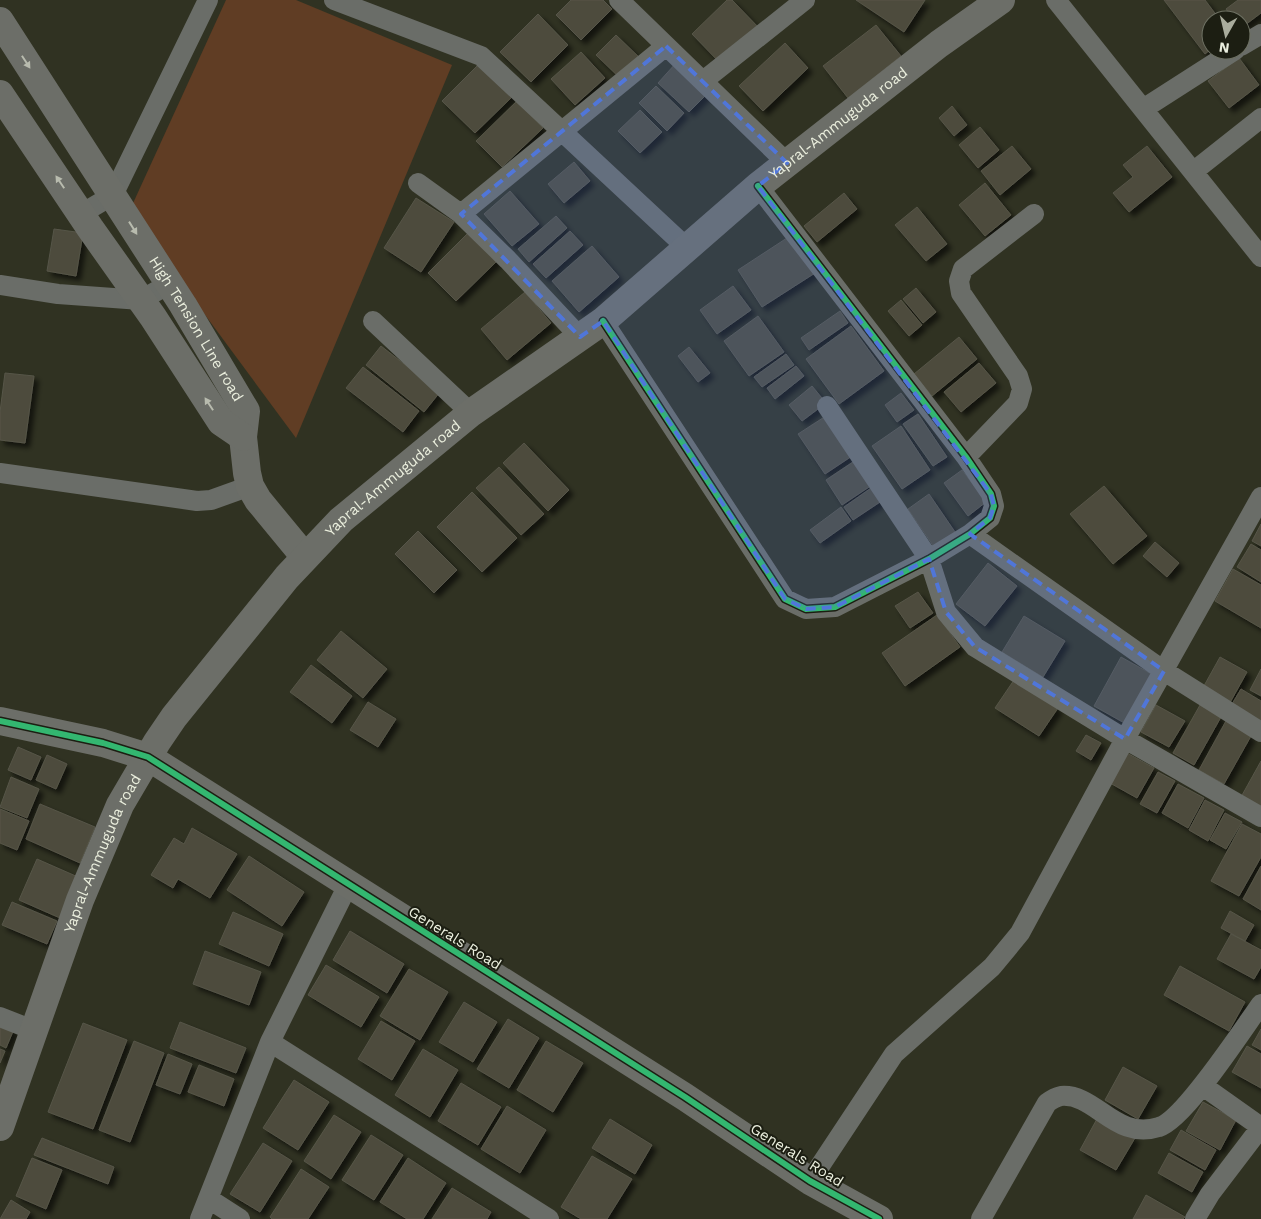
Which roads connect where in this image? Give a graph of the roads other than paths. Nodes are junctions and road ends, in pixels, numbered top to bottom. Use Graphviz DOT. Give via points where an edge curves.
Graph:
graph roads {
  1 [pos="208,0"];
  2 [pos="334,0"];
  3 [pos="805,0"];
  4 [pos="1001,0"];
  5 [pos="1056,0"];
  6 [pos="626,2"];
  7 [pos="0,21"];
  8 [pos="666,46"];
  9 [pos="1219,60"];
  10 [pos="703,81"];
  11 [pos="0,94"];
  12 [pos="1143,109"];
  13 [pos="1261,118"];
  14 [pos="562,133"];
  15 [pos="787,163"];
  16 [pos="1194,171"];
  17 [pos="418,183"];
  18 [pos="758,186"];
  19 [pos="113,195"];
  20 [pos="81,214"];
  21 [pos="461,214"];
  22 [pos="1034,214"];
  23 [pos="687,248"];
  24 [pos="1259,249"];
  25 [pos="169,284"];
  26 [pos="0,285"];
  27 [pos="141,300"];
  28 [pos="602,321"];
  29 [pos="372,322"];
  30 [pos="580,337"];
  31 [pos="827,406"];
  32 [pos="471,413"];
  33 [pos="244,437"];
  34 [pos="966,457"];
  35 [pos="0,473"];
  36 [pos="250,486"];
  37 [pos="1261,497"];
  38 [pos="970,534"];
  39 [pos="305,557"];
  40 [pos="929,559"];
  41 [pos="1164,671"];
  42 [pos="0,721"];
  43 [pos="1261,732"];
  44 [pos="1125,739"];
  45 [pos="148,757"];
  46 [pos="1261,817"];
  47 [pos="348,885"];
  48 [pos="1261,1004"];
  49 [pos="0,1017"];
  50 [pos="33,1030"];
  51 [pos="270,1042"];
  52 [pos="1203,1086"];
  53 [pos="0,1127"];
  54 [pos="1261,1127"];
  55 [pos="810,1181"];
  56 [pos="209,1200"];
  57 [pos="200,1219"];
  58 [pos="240,1219"];
  59 [pos="549,1219"];
  60 [pos="879,1219"];
  61 [pos="981,1219"];
  62 [pos="1195,1219"];
  1 -- 19 [label="street"];
  2 -- 14 [label="street" via="482,56"];
  3 -- 10 [label="street"];
  4 -- 15 [label="street, Yapral-Ammuguda road" via="939,44"];
  5 -- 12 [label="street"];
  6 -- 8 [label="street"];
  7 -- 19 [label="street, High Tension Line road, one-way"];
  8 -- 10 [label="street"];
  8 -- 14 [label="street"];
  9 -- 12 [label="street"];
  10 -- 15 [label="street"];
  20 -- 11 [label="street, High Tension Line road, one-way"];
  12 -- 16 [label="street"];
  13 -- 16 [label="street"];
  14 -- 21 [label="street"];
  14 -- 23 [label="street"];
  15 -- 18 [label="street, Yapral-Ammuguda road"];
  16 -- 24 [label="street"];
  17 -- 21 [label="street"];
  18 -- 23 [label="street, Yapral-Ammuguda road"];
  18 -- 34 [label="street"];
  19 -- 20 [label="street"];
  19 -- 25 [label="street, High Tension Line road, one-way"];
  20 -- 27 [label="street, High Tension Line road"];
  21 -- 30 [label="street"];
  22 -- 34 [label="street" via="963,269 961,293 1018,376 1022,390 1018,403"];
  23 -- 28 [label="street, Yapral-Ammuguda road"];
  25 -- 27 [label="street"];
  25 -- 33 [label="street, High Tension Line road" via="246,411"];
  26 -- 27 [label="street" via="58,294"];
  33 -- 27 [label="street, High Tension Line road, one-way" via="221,422"];
  28 -- 30 [label="street, Yapral-Ammuguda road"];
  28 -- 40 [label="street" via="785,599 806,609 835,607"];
  29 -- 32 [label="street"];
  30 -- 32 [label="street, Yapral-Ammuguda road"];
  31 -- 40 [label="street"];
  32 -- 39 [label="street, Yapral-Ammuguda road" via="341,520"];
  33 -- 36 [label="street"];
  34 -- 38 [label="street" via="991,494 994,506 990,518"];
  35 -- 36 [label="street" via="197,501 211,500"];
  36 -- 39 [label="street"];
  37 -- 41 [label="street"];
  38 -- 40 [label="street"];
  38 -- 41 [label="street"];
  39 -- 45 [label="street, Yapral-Ammuguda road" via="174,717"];
  40 -- 44 [label="street" via="946,612 975,647"];
  41 -- 43 [label="street"];
  41 -- 44 [label="street"];
  42 -- 45 [label="street, Generals Road" via="103,743"];
  44 -- 46 [label="street"];
  44 -- 55 [label="street" via="1020,934 992,967 894,1054"];
  45 -- 47 [label="street, Generals Road"];
  45 -- 50 [label="street, Yapral-Ammuguda road" via="120,805 80,900"];
  47 -- 51 [label="street"];
  47 -- 55 [label="street, Generals Road" via="685,1096"];
  48 -- 52 [label="street"];
  49 -- 50 [label="street"];
  50 -- 53 [label="street, Yapral-Ammuguda road"];
  51 -- 56 [label="street"];
  51 -- 59 [label="street"];
  52 -- 54 [label="street"];
  52 -- 61 [label="street" via="1174,1118 1161,1127 1147,1129 1130,1128 1115,1122 1077,1097 1059,1096 1047,1102"];
  54 -- 62 [label="street"];
  55 -- 60 [label="street, Generals Road"];
  56 -- 57 [label="street"];
  56 -- 58 [label="street"];
}
